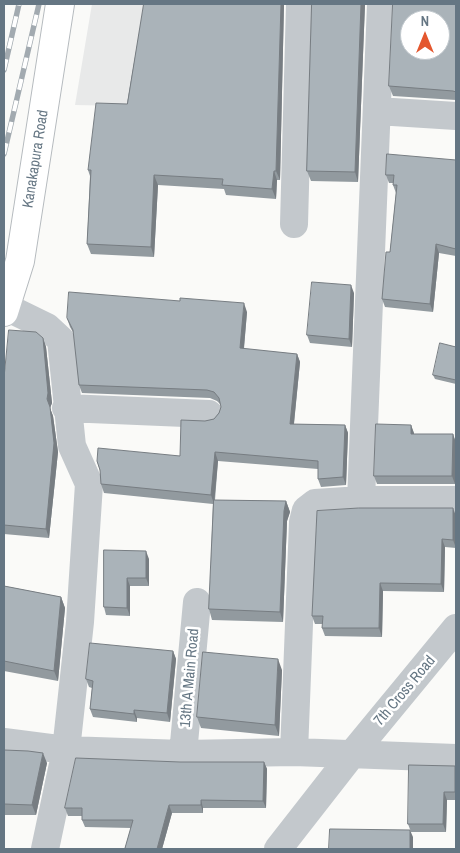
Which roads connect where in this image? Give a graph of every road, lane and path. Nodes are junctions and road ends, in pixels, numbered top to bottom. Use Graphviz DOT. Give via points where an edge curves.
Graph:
graph roads {
  1 [pos="60,4"];
  2 [pos="300,4"];
  3 [pos="381,4"];
  4 [pos="377,111"];
  5 [pos="456,116"];
  6 [pos="294,224"];
  7 [pos="4,308"];
  8 [pos="66,408"];
  9 [pos="209,414"];
  10 [pos="361,500"];
  11 [pos="456,500"];
  12 [pos="197,602"];
  13 [pos="456,628"];
  14 [pos="4,742"];
  15 [pos="66,750"];
  16 [pos="294,752"];
  17 [pos="353,753"];
  18 [pos="183,754"];
  19 [pos="456,758"];
  20 [pos="305,815"];
  21 [pos="45,849"];
  22 [pos="278,849"];
  23 [pos="302,849"];
  1 -- 7 [label="main road, Kanakapura Road" via="20,261"];
  2 -- 6 [label="street"];
  3 -- 4 [label="street"];
  4 -- 5 [label="street"];
  4 -- 10 [label="street"];
  7 -- 8 [label="street" via="47,327 61,340"];
  8 -- 9 [label="street"];
  8 -- 15 [label="street" via="72,446 89,484 80,622"];
  10 -- 11 [label="street"];
  10 -- 16 [label="street" via="315,503 306,510"];
  12 -- 18 [label="street, 13th A Main Road"];
  13 -- 17 [label="street, 7th Cross Road"];
  14 -- 15 [label="street"];
  15 -- 18 [label="street"];
  15 -- 21 [label="street"];
  16 -- 17 [label="street"];
  16 -- 18 [label="street"];
  17 -- 19 [label="street"];
  17 -- 20 [label="street, 7th Cross Road"];
  20 -- 22 [label="street, 7th Cross Road"];
  20 -- 23 [label="street"];
}
